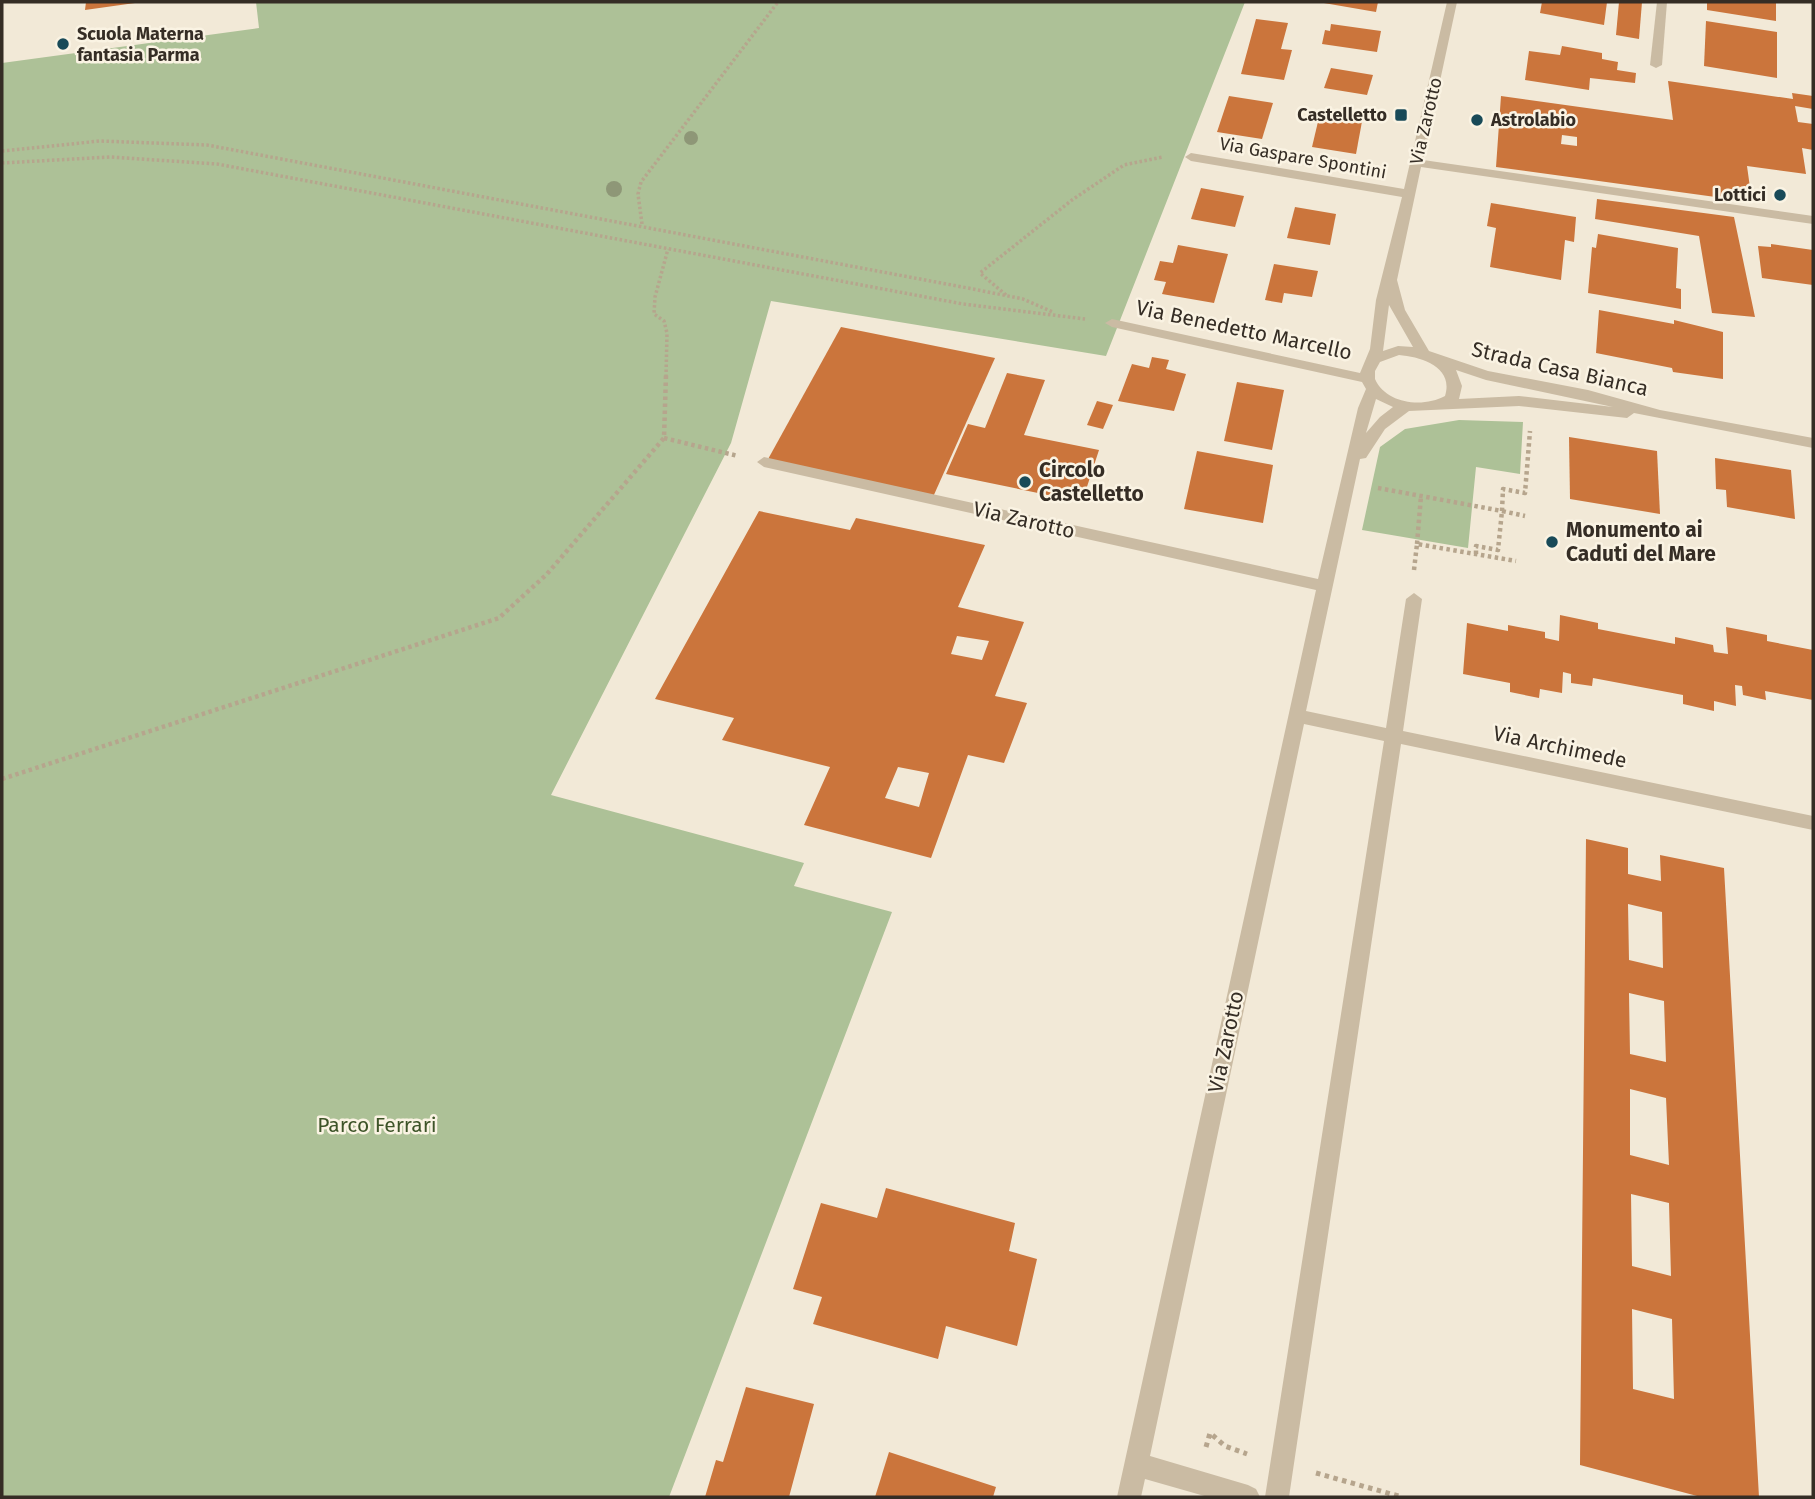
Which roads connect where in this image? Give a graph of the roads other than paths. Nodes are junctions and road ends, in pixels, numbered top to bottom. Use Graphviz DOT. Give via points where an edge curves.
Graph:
graph roads {
  1 [pos="1452,2"];
  2 [pos="1662,2"];
  3 [pos="1656,65"];
  4 [pos="1191,157"];
  5 [pos="1416,163"];
  6 [pos="1409,194"];
  7 [pos="1813,220"];
  8 [pos="1390,280"];
  9 [pos="1112,323"];
  10 [pos="1432,358"];
  11 [pos="1374,359"];
  12 [pos="1371,384"];
  13 [pos="1441,404"];
  14 [pos="1407,406"];
  15 [pos="1672,417"];
  16 [pos="1813,443"];
  17 [pos="764,462"];
  18 [pos="1347,482"];
  19 [pos="1324,586"];
  20 [pos="1414,599"];
  21 [pos="1297,716"];
  22 [pos="1391,735"];
  23 [pos="1813,823"];
  24 [pos="1136,1464"];
  25 [pos="1129,1497"];
  26 [pos="1248,1497"];
  27 [pos="1278,1497"];
  1 -- 5 [label="street, Via Zarotto"];
  2 -- 3 [label="street"];
  4 -- 6 [label="street, Via Gaspare Spontini"];
  5 -- 6 [label="street, Via Zarotto"];
  5 -- 7 [label="street"];
  6 -- 8 [label="street, Via Zarotto"];
  8 -- 10 [label="street" via="1408,329"];
  8 -- 11 [label="street, Via Zarotto" via="1382,296"];
  9 -- 12 [label="street, Via Benedetto Marcello"];
  10 -- 11 [label="street" via="1404,351"];
  10 -- 13 [label="street" via="1449,368 1456,380 1457,390"];
  10 -- 15 [label="street, Strada Casa Bianca" via="1486,375"];
  11 -- 12 [label="street, Via Zarotto" via="1367,369"];
  12 -- 14 [label="street" via="1392,401"];
  12 -- 18 [label="street, Via Zarotto"];
  13 -- 14 [label="street"];
  13 -- 15 [label="street, Strada Casa Bianca" via="1519,401"];
  14 -- 18 [label="street, Via Zarotto" via="1387,417 1373,433"];
  15 -- 16 [label="street, Strada Casa Bianca"];
  17 -- 19 [label="street, Via Zarotto"];
  18 -- 19 [label="street, Via Zarotto"];
  19 -- 21 [label="street, Via Zarotto"];
  20 -- 22 [label="street"];
  21 -- 22 [label="street, Via Archimede"];
  21 -- 24 [label="street, Via Zarotto"];
  22 -- 23 [label="street, Via Archimede"];
  22 -- 27 [label="street"];
  24 -- 25 [label="street, Via Zarotto"];
  24 -- 26 [label="street"];
}
